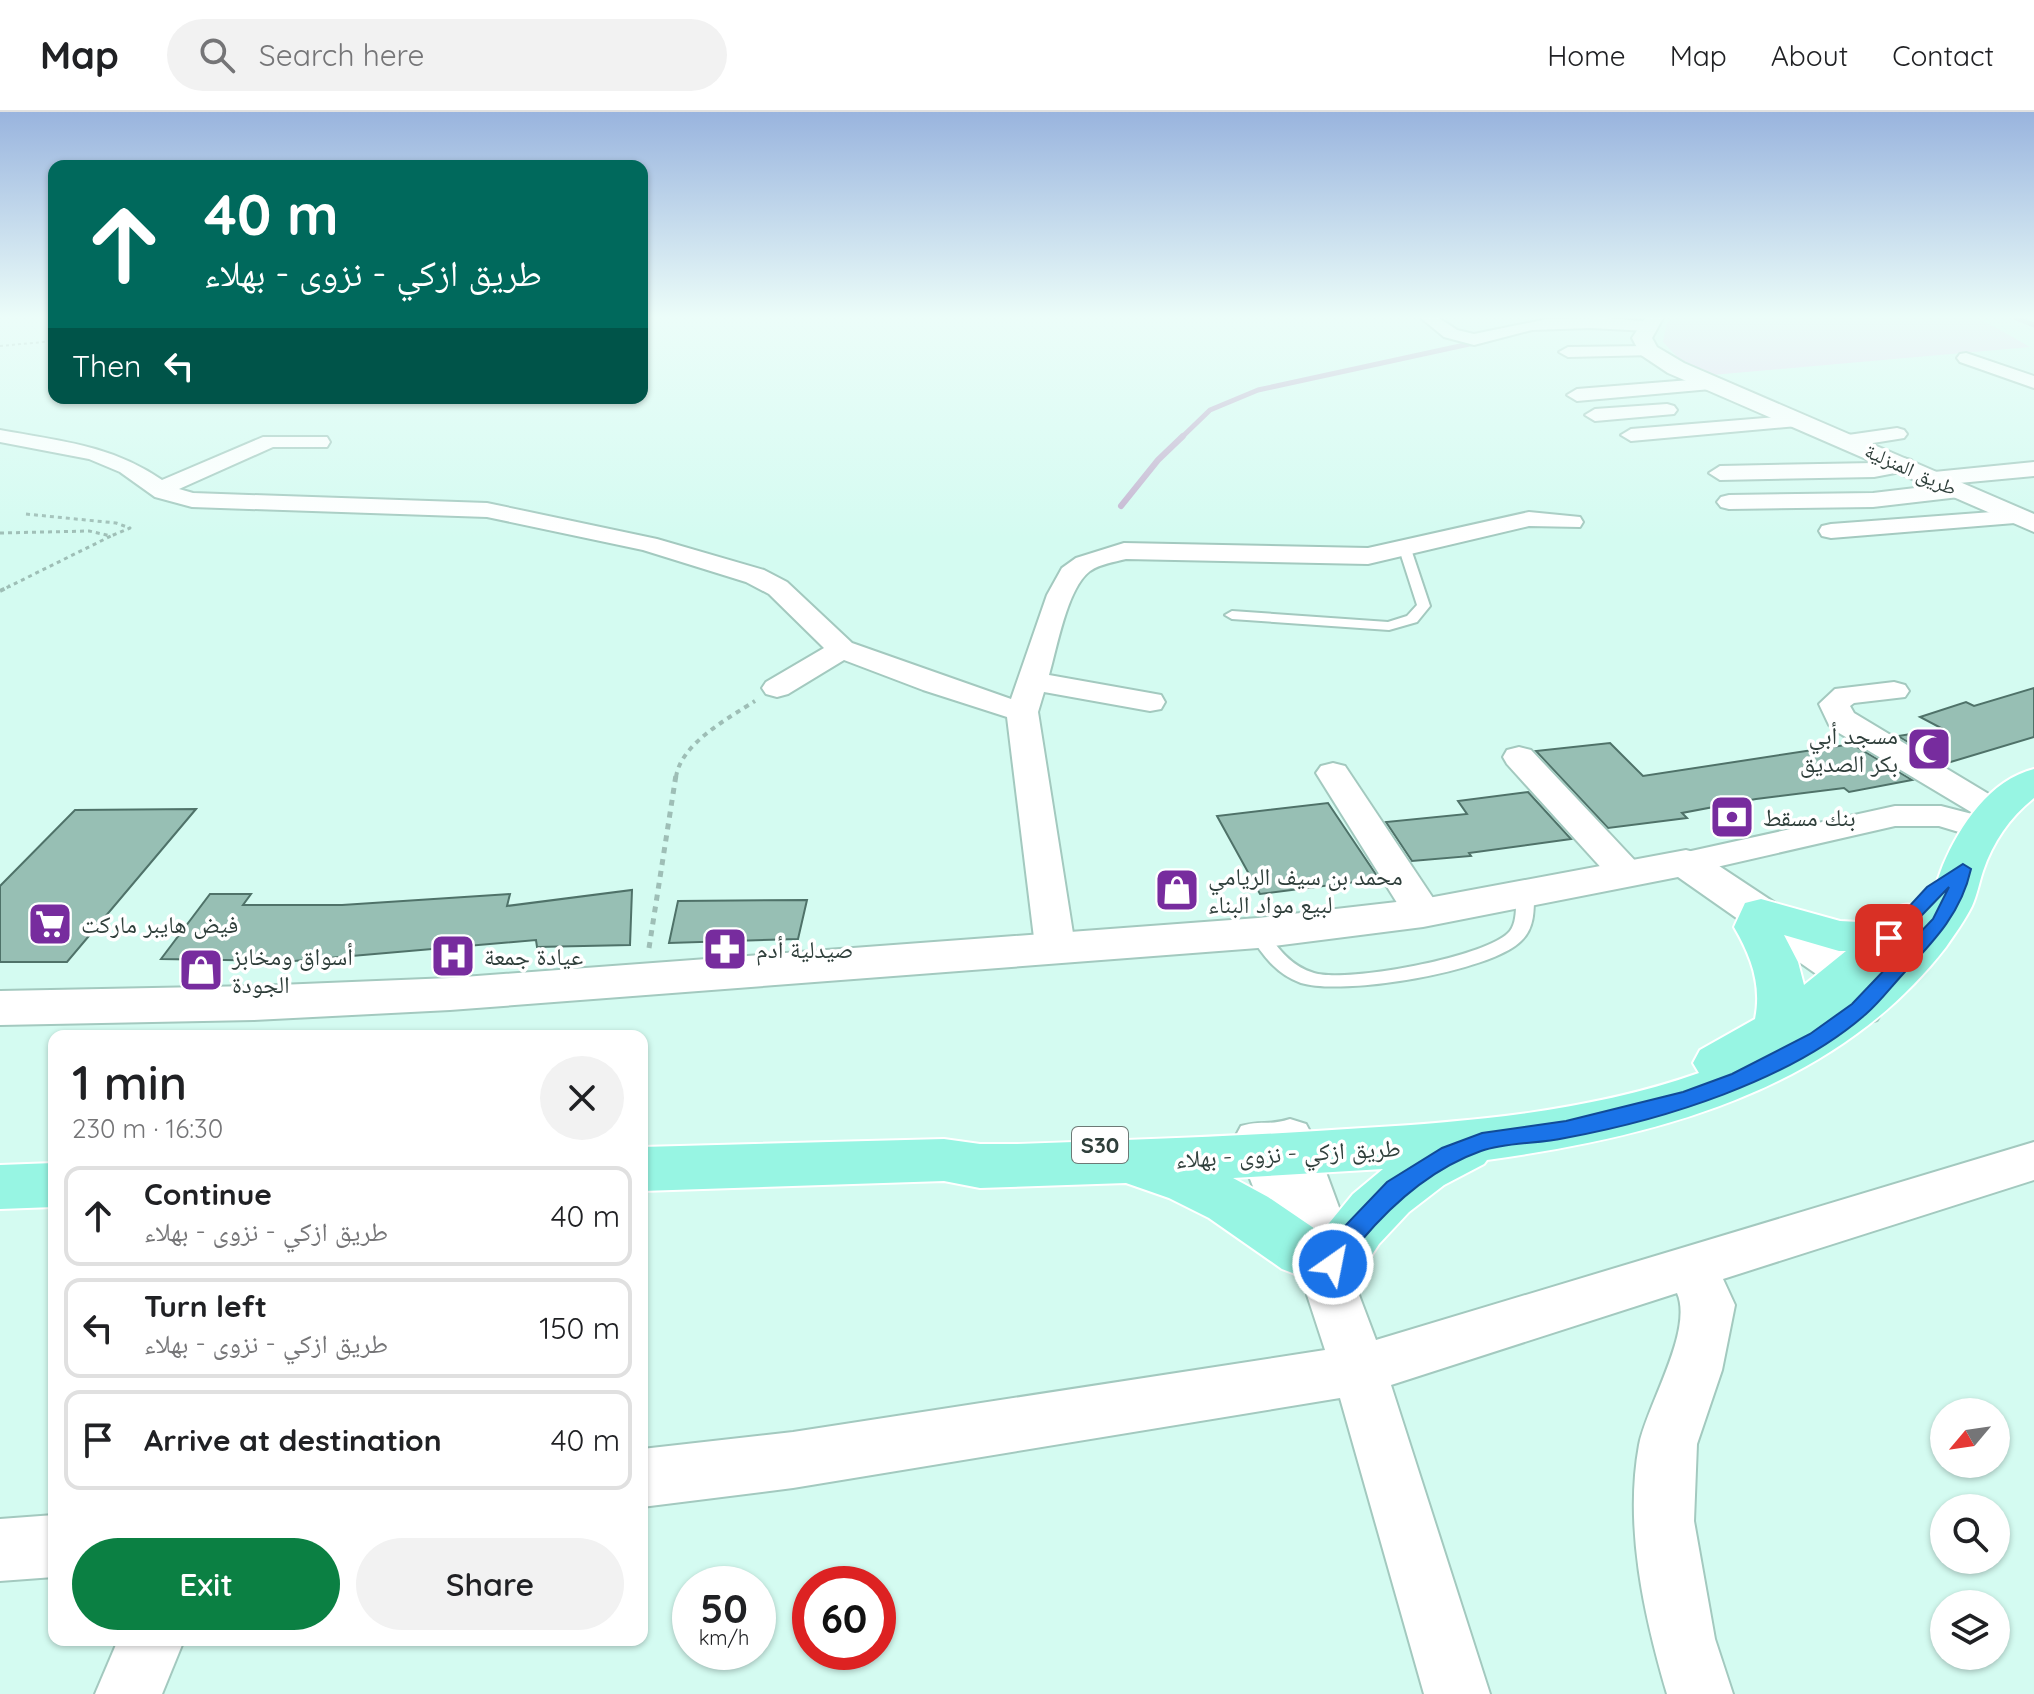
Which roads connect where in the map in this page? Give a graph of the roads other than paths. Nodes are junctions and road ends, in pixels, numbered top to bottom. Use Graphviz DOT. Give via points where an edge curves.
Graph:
graph roads {
  1 [pos="1710,392"];
  2 [pos="1577,395"];
  3 [pos="1716,396"];
  4 [pos="1686,409"];
  5 [pos="1595,415"];
  6 [pos="1801,421"];
  7 [pos="1897,434"];
  8 [pos="1631,435"];
  9 [pos="0,436"];
  10 [pos="1848,441"];
  11 [pos="319,442"];
  12 [pos="1903,465"];
  13 [pos="2031,471"];
  14 [pos="1720,473"];
  15 [pos="1934,479"];
  16 [pos="1959,490"];
  17 [pos="163,492"];
  18 [pos="1729,502"];
  19 [pos="2026,520"];
  20 [pos="1571,522"];
  21 [pos="1831,531"];
  22 [pos="1405,549"];
  23 [pos="1232,615"];
  24 [pos="842,649"];
  25 [pos="1031,681"];
  26 [pos="777,688"];
  27 [pos="1894,691"];
  28 [pos="1150,702"];
  29 [pos="1022,712"];
  30 [pos="1519,757"];
  31 [pos="1333,773"];
  32 [pos="2034,781"];
  33 [pos="1980,836"];
  34 [pos="1661,868"];
  35 [pos="1525,895"];
  36 [pos="1423,913"];
  37 [pos="1759,920"];
  38 [pos="1258,933"];
  39 [pos="1055,946"];
  40 [pos="1864,978"];
  41 [pos="0,1008"];
  42 [pos="1778,1025"];
  43 [pos="1482,1142"];
  44 [pos="1276,1146"];
  45 [pos="944,1160"];
  46 [pos="2034,1161"];
  47 [pos="1117,1162"];
  48 [pos="648,1169"];
  49 [pos="48,1185"];
  50 [pos="0,1187"];
  51 [pos="1691,1267"];
  52 [pos="1323,1271"];
  53 [pos="1359,1370"];
  54 [pos="648,1477"];
  55 [pos="48,1546"];
  56 [pos="0,1550"];
  57 [pos="149,1646"];
  58 [pos="128,1694"];
  59 [pos="1457,1694"];
  60 [pos="1700,1694"];
  1 -- 3 [label="street, طريق المنزلية"];
  2 -- 3 [label="street"];
  3 -- 6 [label="street, طريق المنزلية" via="1762,404"];
  4 -- 5 [label="street"];
  6 -- 8 [label="street"];
  6 -- 10 [label="street, طريق المنزلية"];
  7 -- 10 [label="street"];
  9 -- 17 [label="street" via="94,454 128,467"];
  10 -- 12 [label="street, طريق المنزلية"];
  11 -- 17 [label="street" via="270,441 173,482"];
  12 -- 14 [label="street"];
  12 -- 15 [label="street, طريق المنزلية"];
  13 -- 15 [label="street"];
  15 -- 16 [label="street, طريق المنزلية"];
  16 -- 18 [label="street" via="1873,500"];
  16 -- 19 [label="street, طريق المنزلية"];
  17 -- 24 [label="street" via="234,504 487,510 542,519 755,576 778,588"];
  19 -- 21 [label="street"];
  20 -- 22 [label="street" via="1529,519"];
  22 -- 23 [label="lane" via="1424,606 1412,619 1389,626"];
  22 -- 25 [label="street" via="1368,556 1124,551 1102,556 1071,574"];
  24 -- 26 [label="street"];
  24 -- 29 [label="street"];
  25 -- 28 [label="street"];
  25 -- 29 [label="street"];
  27 -- 33 [label="street" via="1846,695 1834,704 1835,711"];
  29 -- 39 [label="street"];
  30 -- 34 [label="street"];
  31 -- 36 [label="street"];
  32 -- 33 [label="main road"];
  33 -- 34 [label="street" via="1941,816 1903,815"];
  33 -- 40 [label="main road, طريق ازكي - نزوى - بهلاء / S30" via="1941,922"];
  34 -- 35 [label="street"];
  34 -- 37 [label="street"];
  35 -- 36 [label="street"];
  35 -- 38 [label="lane" via="1517,935 1493,953 1457,964 1319,981 1279,964"];
  36 -- 38 [label="street"];
  37 -- 40 [label="street"];
  37 -- 40 [label="main road" via="1826,933"];
  37 -- 42 [label="main road" via="1782,986"];
  38 -- 39 [label="street"];
  39 -- 41 [label="street" via="644,980 269,1003"];
  40 -- 42 [label="main road, طريق ازكي - نزوى - بهلاء / S30"];
  40 -- 43 [label="main road, طريق ازكي - نزوى - بهلاء / S30" via="1780,1060 1687,1099 1566,1130"];
  42 -- 44 [label="main road, طريق ازكي - نزوى - بهلاء / S30" via="1712,1066 1628,1095 1527,1114"];
  43 -- 44 [label="main road, طريق ازكي - نزوى - بهلاء / S30"];
  43 -- 52 [label="main road" via="1450,1154 1395,1189"];
  44 -- 45 [label="main road, طريق ازكي - نزوى - بهلاء / S30" via="1012,1148"];
  44 -- 47 [label="main road, طريق ازكي - نزوى - بهلاء / S30"];
  44 -- 52 [label="street"];
  45 -- 47 [label="main road, طريق ازكي - نزوى - بهلاء / S30" via="999,1167"];
  45 -- 48 [label="main road, طريق ازكي - نزوى - بهلاء / S30"];
  46 -- 51 [label="street"];
  47 -- 52 [label="main road" via="1183,1181 1233,1203"];
  49 -- 50 [label="main road"];
  51 -- 53 [label="street"];
  51 -- 60 [label="street" via="1709,1305 1695,1370 1668,1444 1664,1521 1683,1639"];
  52 -- 53 [label="street"];
  53 -- 54 [label="street" via="793,1460"];
  53 -- 59 [label="street"];
  55 -- 56 [label="street"];
  57 -- 58 [label="street"];
}
